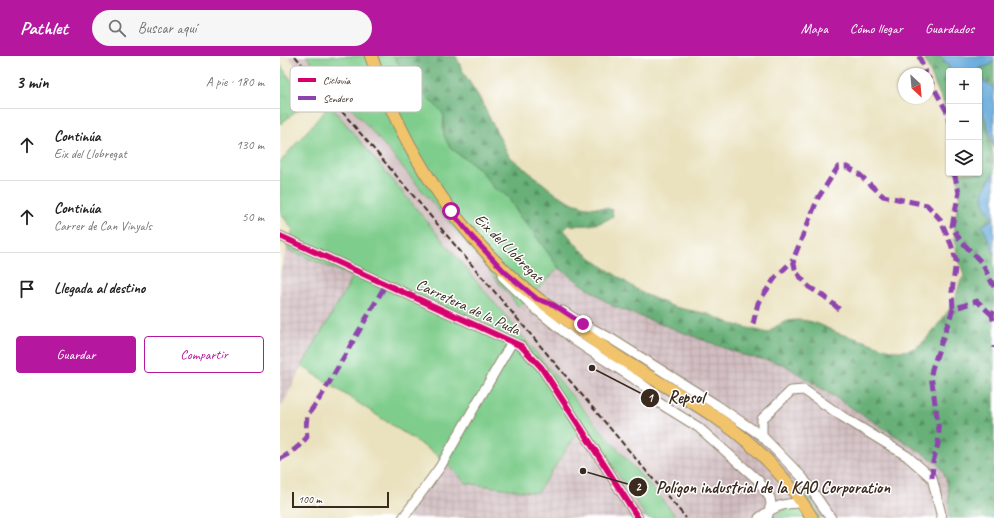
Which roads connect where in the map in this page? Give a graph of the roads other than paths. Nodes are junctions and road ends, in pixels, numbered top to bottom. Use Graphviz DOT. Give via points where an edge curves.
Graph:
graph roads {
  1 [pos="371,56"];
  2 [pos="375,66"];
  3 [pos="394,112"];
  4 [pos="280,236"];
  5 [pos="473,238"];
  6 [pos="537,299"];
  7 [pos="512,342"];
  8 [pos="762,436"];
  9 [pos="803,503"];
  10 [pos="768,514"];
  11 [pos="402,518"];
  12 [pos="638,518"];
  13 [pos="759,518"];
  14 [pos="812,518"];
  15 [pos="831,518"];
  16 [pos="942,518"];
  1 -- 2 [label="main road, Eix del Llobregat"];
  3 -- 5 [label="main road, Eix del Llobregat" via="434,188"];
  4 -- 7 [label="street, Carretera de la Puda"];
  5 -- 6 [label="main road, Eix del Llobregat" via="505,272"];
  5 -- 10 [label="street" via="495,269 537,310 589,350 651,391 656,401 698,427 758,480 771,504"];
  6 -- 8 [label="street" via="554,305 610,338"];
  6 -- 9 [label="main road, Eix del Llobregat" via="598,344 719,419 756,450"];
  7 -- 11 [label="street" via="440,467"];
  7 -- 12 [label="street, Carretera de la Puda" via="521,346 541,367"];
  8 -- 15 [label="street" via="803,478"];
  8 -- 16 [label="street" via="762,420 792,391 804,390 907,456 932,478"];
  9 -- 10 [label="street" via="786,503"];
  9 -- 14 [label="main road, Eix del Llobregat"];
  10 -- 13 [label="street"];
}
